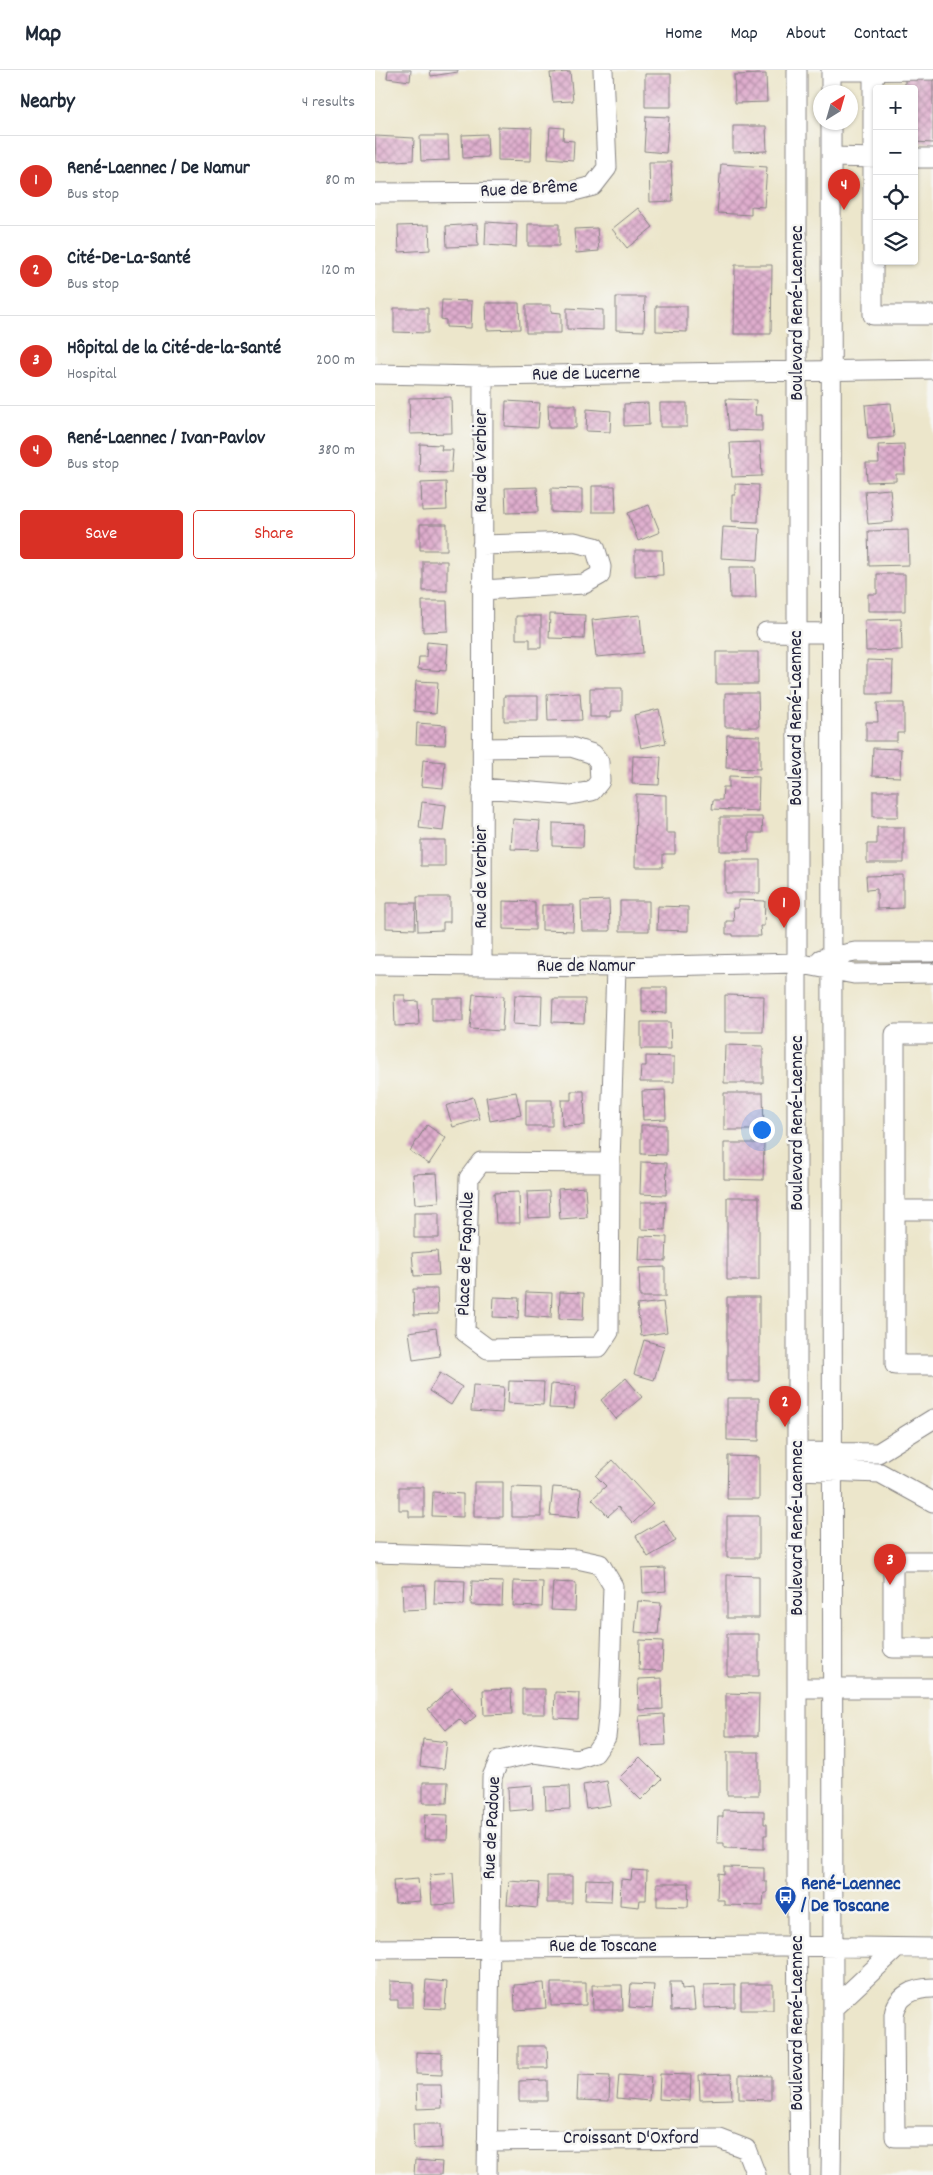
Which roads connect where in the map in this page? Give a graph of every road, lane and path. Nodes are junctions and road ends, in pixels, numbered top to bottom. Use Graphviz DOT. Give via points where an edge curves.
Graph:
graph roads {
  1 [pos="603,70"];
  2 [pos="797,70"];
  3 [pos="831,70"];
  4 [pos="873,70"];
  5 [pos="933,70"];
  6 [pos="831,85"];
  7 [pos="831,130"];
  8 [pos="874,130"];
  9 [pos="831,157"];
  10 [pos="873,158"];
  11 [pos="918,158"];
  12 [pos="933,158"];
  13 [pos="875,175"];
  14 [pos="375,193"];
  15 [pos="933,315"];
  16 [pos="933,369"];
  17 [pos="831,370"];
  18 [pos="797,371"];
  19 [pos="375,374"];
  20 [pos="483,376"];
  21 [pos="482,545"];
  22 [pos="482,590"];
  23 [pos="766,632"];
  24 [pos="797,632"];
  25 [pos="831,633"];
  26 [pos="482,748"];
  27 [pos="482,788"];
  28 [pos="933,952"];
  29 [pos="797,963"];
  30 [pos="832,963"];
  31 [pos="375,965"];
  32 [pos="482,966"];
  33 [pos="616,967"];
  34 [pos="933,974"];
  35 [pos="933,1034"];
  36 [pos="610,1163"];
  37 [pos="895,1210"];
  38 [pos="933,1210"];
  39 [pos="933,1365"];
  40 [pos="933,1420"];
  41 [pos="798,1461"];
  42 [pos="831,1462"];
  43 [pos="933,1502"];
  44 [pos="375,1553"];
  45 [pos="933,1561"];
  46 [pos="933,1648"];
  47 [pos="798,1688"];
  48 [pos="831,1688"];
  49 [pos="933,1688"];
  50 [pos="797,1947"];
  51 [pos="832,1947"];
  52 [pos="489,1948"];
  53 [pos="897,1948"];
  54 [pos="933,1948"];
  55 [pos="375,1949"];
  56 [pos="933,1988"];
  57 [pos="833,2008"];
  58 [pos="933,2137"];
  59 [pos="487,2141"];
  60 [pos="487,2175"];
  61 [pos="756,2175"];
  62 [pos="799,2175"];
  63 [pos="831,2175"];
  1 -- 14 [label="street, Rue de Brême" via="607,168 593,186 570,192"];
  2 -- 18 [label="street, Boulevard René-Laennec"];
  3 -- 4 [label="street"];
  3 -- 6 [label="street"];
  4 -- 5 [label="street"];
  4 -- 8 [label="street"];
  7 -- 9 [label="street, Boulevard René-Laennec"];
  9 -- 10 [label="street"];
  9 -- 17 [label="street, Boulevard René-Laennec"];
  11 -- 12 [label="street"];
  13 -- 15 [label="street" via="873,314"];
  16 -- 17 [label="street, Rue de Lucerne"];
  17 -- 18 [label="street, Rue de Lucerne"];
  17 -- 25 [label="street, Boulevard René-Laennec"];
  18 -- 20 [label="street, Rue de Lucerne"];
  18 -- 24 [label="street, Boulevard René-Laennec"];
  19 -- 20 [label="street, Rue de Lucerne"];
  20 -- 21 [label="street, Rue de Verbier"];
  21 -- 22 [label="street, Rue de Verbier"];
  21 -- 22 [label="street" via="573,542 595,547 601,567 600,575 584,584"];
  22 -- 26 [label="street, Rue de Verbier"];
  23 -- 24 [label="street"];
  24 -- 25 [label="street"];
  24 -- 29 [label="street, Boulevard René-Laennec"];
  25 -- 30 [label="street, Boulevard René-Laennec"];
  26 -- 27 [label="street, Rue de Verbier"];
  26 -- 27 [label="street" via="571,747 593,754 599,762 600,781 592,791 570,795"];
  27 -- 32 [label="street, Rue de Verbier"];
  28 -- 30 [label="street, Rue de Namur" via="855,952"];
  29 -- 30 [label="street, Rue de Namur"];
  29 -- 33 [label="street, Rue de Namur"];
  29 -- 41 [label="street, Boulevard René-Laennec"];
  30 -- 34 [label="street, Rue de Namur" via="854,974"];
  30 -- 42 [label="street, Boulevard René-Laennec"];
  31 -- 32 [label="street, Rue de Namur"];
  32 -- 33 [label="street, Rue de Namur"];
  33 -- 36 [label="street, Place de Fagnolle"];
  35 -- 37 [label="street" via="895,1034"];
  36 -- 36 [label="street, Place de Fagnolle" via="609,1332 599,1347 488,1349 465,1332 469,1178 481,1162"];
  37 -- 38 [label="street"];
  37 -- 39 [label="street" via="895,1364"];
  40 -- 42 [label="street" via="878,1453"];
  41 -- 42 [label="street"];
  41 -- 47 [label="street, Boulevard René-Laennec"];
  42 -- 43 [label="street" via="880,1473"];
  42 -- 48 [label="street, Boulevard René-Laennec"];
  44 -- 52 [label="street, Rue de Padoue" via="577,1559 600,1564 613,1586 606,1737 595,1752 577,1758 534,1753 499,1762 492,1777"];
  45 -- 46 [label="street" via="893,1561 893,1648"];
  47 -- 48 [label="street"];
  47 -- 50 [label="street, Boulevard René-Laennec"];
  48 -- 49 [label="street"];
  48 -- 51 [label="street, Boulevard René-Laennec"];
  50 -- 51 [label="street, Rue de Toscane"];
  50 -- 52 [label="street, Rue de Toscane"];
  50 -- 62 [label="street, Boulevard René-Laennec"];
  51 -- 53 [label="street, Rue de Toscane"];
  51 -- 57 [label="street, Boulevard René-Laennec"];
  52 -- 55 [label="street, Rue de Toscane"];
  52 -- 59 [label="street, Rue de Padoue"];
  53 -- 54 [label="street, Rue de Toscane"];
  53 -- 57 [label="street"];
  56 -- 58 [label="street" via="916,1989 904,1996 898,2002 894,2015 895,2137"];
  57 -- 63 [label="street, Boulevard René-Laennec"];
  59 -- 60 [label="street, Rue de Padoue"];
  59 -- 61 [label="street, Croissant D'Oxford" via="720,2139 745,2149"];
}
